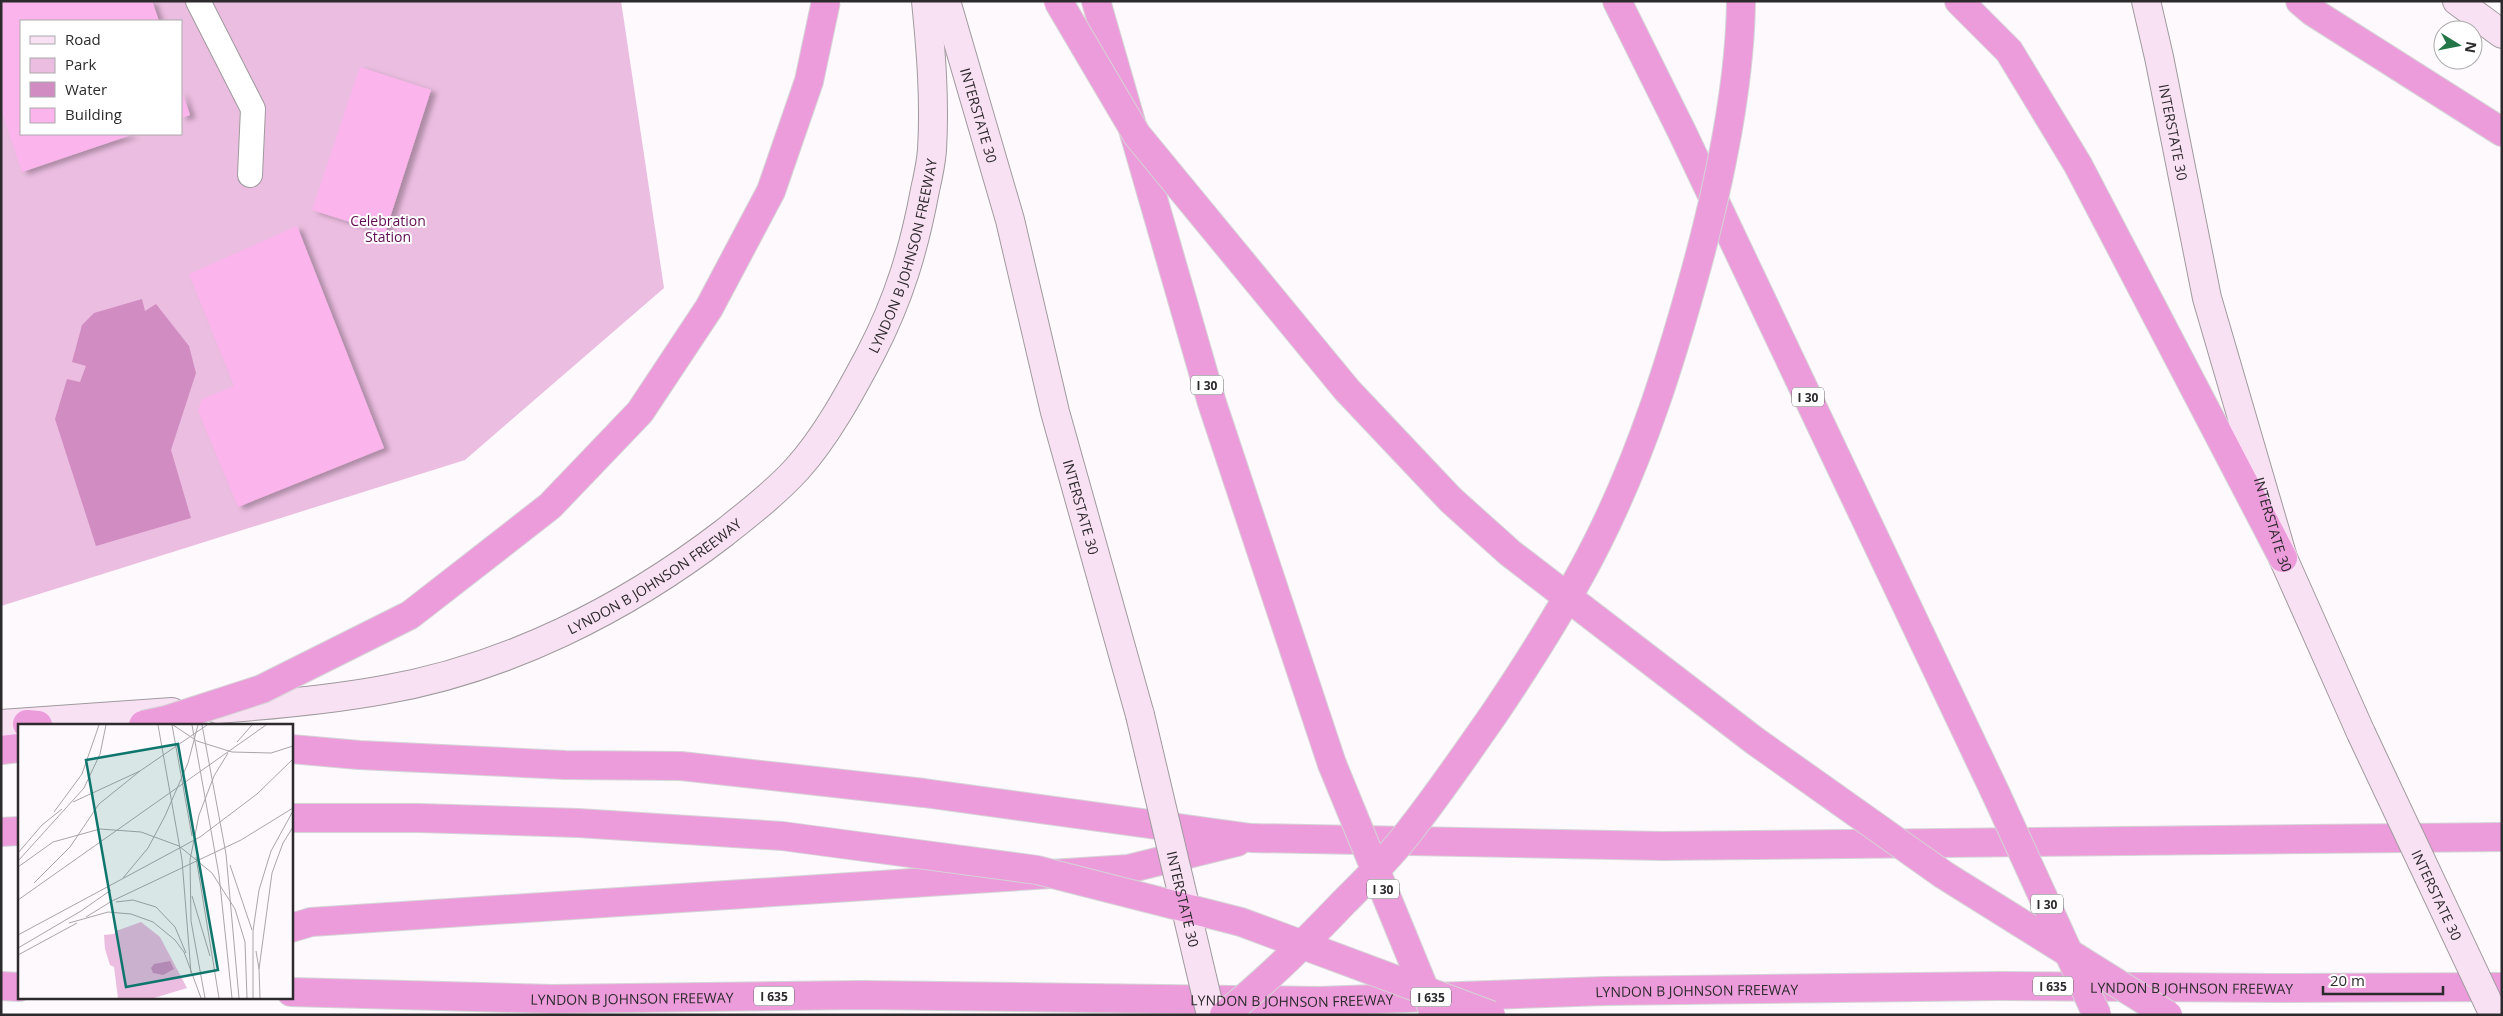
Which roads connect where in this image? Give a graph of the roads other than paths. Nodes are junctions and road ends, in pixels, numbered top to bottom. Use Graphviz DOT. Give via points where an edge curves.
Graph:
graph roads {
  1 [pos="198,1"];
  2 [pos="826,1"];
  3 [pos="926,1"];
  4 [pos="946,1"];
  5 [pos="1058,1"];
  6 [pos="1096,1"];
  7 [pos="1617,1"];
  8 [pos="1741,1"];
  9 [pos="1959,1"];
  10 [pos="2146,1"];
  11 [pos="2300,1"];
  12 [pos="2457,1"];
  13 [pos="2502,34"];
  14 [pos="2502,132"];
  15 [pos="250,175"];
  16 [pos="2283,558"];
  17 [pos="82,724"];
  18 [pos="148,724"];
  19 [pos="18,733"];
  20 [pos="292,748"];
  21 [pos="1,750"];
  22 [pos="292,818"];
  23 [pos="1,832"];
  24 [pos="18,832"];
  25 [pos="2502,837"];
  26 [pos="1251,838"];
  27 [pos="292,928"];
  28 [pos="1,986"];
  29 [pos="18,987"];
  30 [pos="2502,988"];
  31 [pos="292,992"];
  32 [pos="1211,1015"];
  33 [pos="1224,1015"];
  34 [pos="1435,1015"];
  35 [pos="1491,1015"];
  36 [pos="2097,1015"];
  37 [pos="2168,1015"];
  38 [pos="2494,1015"];
  1 -- 15 [label="lane" via="253,109"];
  2 -- 18 [label="highway, bridge" via="809,81 771,191 710,308 640,412 550,506 410,615 262,689"];
  3 -- 17 [label="main road, LYNDON B JOHNSON FREEWAY" via="933,72 932,153 916,240 888,320 846,401 798,468 746,516 685,563 620,602 544,640 467,669 385,690 296,703"];
  4 -- 32 [label="main road, INTERSTATE 30, bridge" via="1010,220 1055,412 1140,715"];
  5 -- 37 [label="highway, bridge" via="1137,134 1168,172 1347,390 1452,500 1510,553 1755,741 1944,875"];
  6 -- 34 [label="highway, I 30, bridge" via="1212,403 1332,764"];
  7 -- 36 [label="highway, I 30, bridge" via="1996,794"];
  8 -- 33 [label="highway, bridge" via="1729,120 1709,221 1660,388 1636,455 1597,543 1549,630 1458,766 1406,835 1326,922 1274,973"];
  9 -- 16 [label="highway" via="2009,51 2078,165"];
  10 -- 16 [label="main road, INTERSTATE 30" via="2208,298"];
  11 -- 14 [label="highway" via="2312,12"];
  12 -- 13 [label="main road"];
  16 -- 38 [label="main road, INTERSTATE 30, bridge" via="2361,733"];
  19 -- 21 [label="highway"];
  20 -- 26 [label="highway" via="359,755 566,765 681,766 924,793"];
  22 -- 35 [label="highway, bridge" via="568,823 782,836 1037,870 1241,922"];
  23 -- 24 [label="highway"];
  25 -- 26 [label="highway" via="1662,846"];
  26 -- 27 [label="highway" via="1128,870 311,922"];
  28 -- 29 [label="highway"];
  30 -- 31 [label="highway, LYNDON B JOHNSON FREEWAY / I 635" via="2000,986 1605,991 1319,1001 872,995 552,999"];
}
